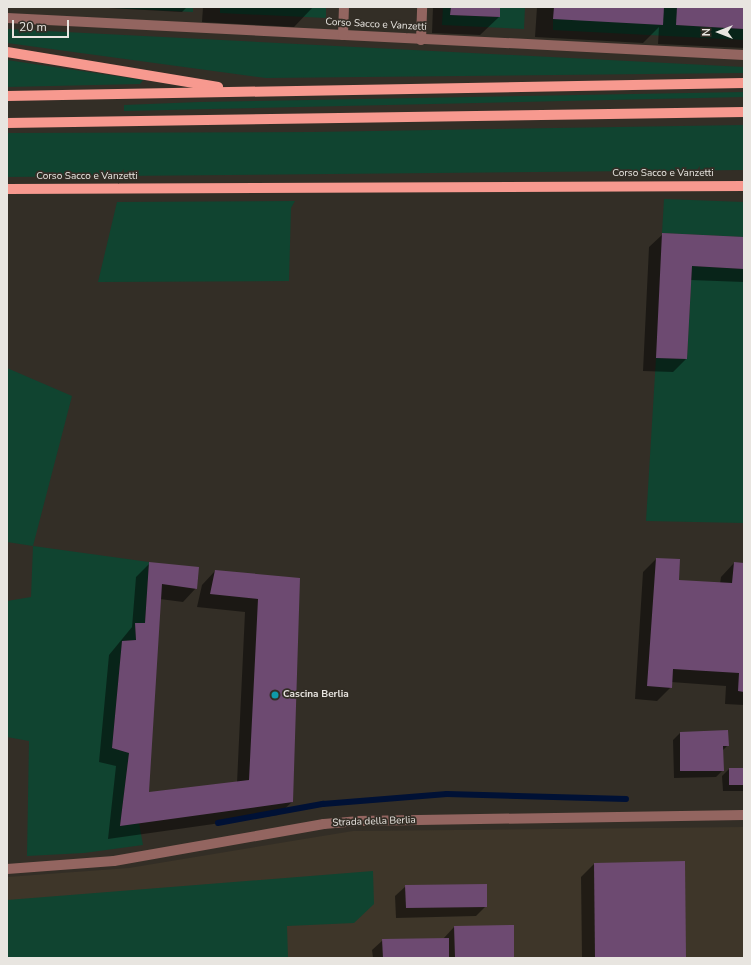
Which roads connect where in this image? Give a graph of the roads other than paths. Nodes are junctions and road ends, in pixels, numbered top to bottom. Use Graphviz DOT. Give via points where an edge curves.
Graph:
graph roads {
  1 [pos="344,7"];
  2 [pos="422,7"];
  3 [pos="7,18"];
  4 [pos="343,35"];
  5 [pos="420,40"];
  6 [pos="7,52"];
  7 [pos="744,55"];
  8 [pos="744,83"];
  9 [pos="242,91"];
  10 [pos="7,96"];
  11 [pos="744,112"];
  12 [pos="7,122"];
  13 [pos="744,186"];
  14 [pos="7,189"];
  15 [pos="744,815"];
  16 [pos="7,869"];
  1 -- 4 [label="street"];
  2 -- 5 [label="street"];
  3 -- 4 [label="street, Corso Sacco e Vanzetti"];
  4 -- 5 [label="street, Corso Sacco e Vanzetti"];
  5 -- 7 [label="street, Corso Sacco e Vanzetti"];
  6 -- 9 [label="main road"];
  8 -- 9 [label="main road"];
  9 -- 10 [label="main road"];
  11 -- 12 [label="main road"];
  13 -- 14 [label="main road, Corso Sacco e Vanzetti"];
  15 -- 16 [label="street, Strada della Berlia" via="357,821 324,824 114,861"];
}
